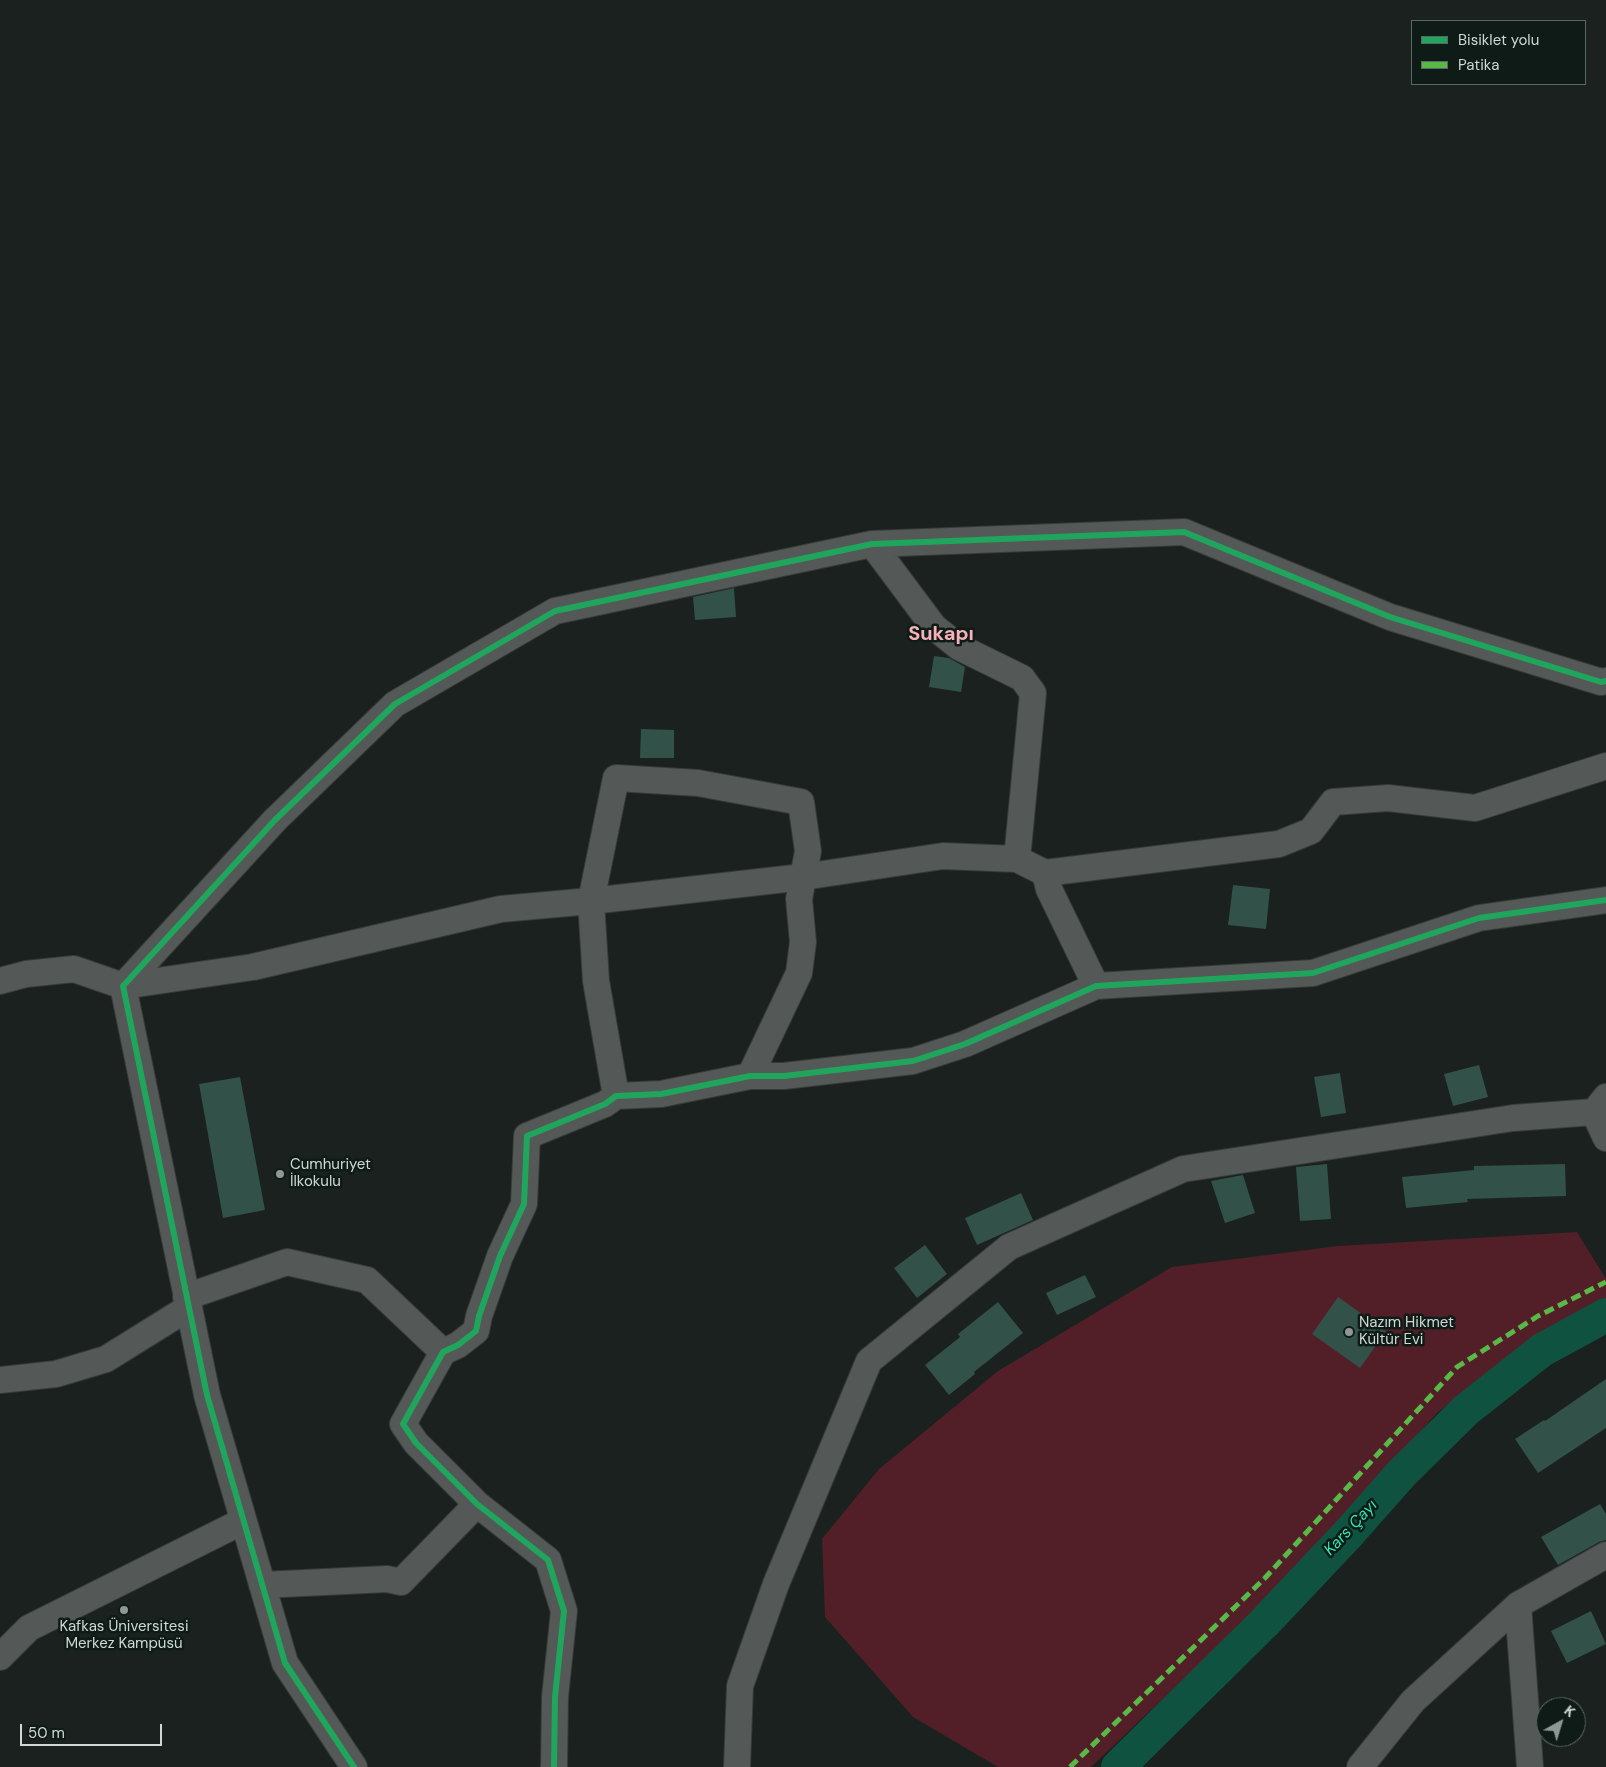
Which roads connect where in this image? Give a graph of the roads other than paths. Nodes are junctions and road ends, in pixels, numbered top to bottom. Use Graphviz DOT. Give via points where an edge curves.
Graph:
graph roads {
  1 [pos="872,544"];
  2 [pos="1606,681"];
  3 [pos="1606,766"];
  4 [pos="1017,859"];
  5 [pos="1046,874"];
  6 [pos="803,877"];
  7 [pos="1606,900"];
  8 [pos="591,901"];
  9 [pos="0,981"];
  10 [pos="123,986"];
  11 [pos="1096,986"];
  12 [pos="750,1076"];
  13 [pos="616,1096"];
  14 [pos="1600,1104"];
  15 [pos="1606,1138"];
  16 [pos="187,1303"];
  17 [pos="443,1352"];
  18 [pos="0,1380"];
  19 [pos="478,1504"];
  20 [pos="243,1521"];
  21 [pos="1606,1555"];
  22 [pos="262,1585"];
  23 [pos="1518,1605"];
  24 [pos="0,1656"];
  25 [pos="354,1767"];
  26 [pos="554,1767"];
  27 [pos="737,1767"];
  28 [pos="1360,1767"];
  29 [pos="1530,1767"];
  1 -- 2 [label="street" via="1184,532 1390,617 1600,682"];
  1 -- 4 [label="street" via="934,627 958,647 1022,678 1032,693"];
  1 -- 10 [label="street" via="555,611 395,704 276,820"];
  3 -- 5 [label="street" via="1475,808 1388,798 1333,802 1311,831 1279,844"];
  4 -- 5 [label="street"];
  4 -- 6 [label="street" via="943,856"];
  5 -- 11 [label="street" via="1049,889"];
  6 -- 8 [label="street"];
  6 -- 8 [label="street" via="808,851 801,802 698,783 616,778"];
  6 -- 12 [label="street" via="799,899 803,942 799,973"];
  7 -- 11 [label="street" via="1479,918 1313,972"];
  8 -- 10 [label="street" via="500,909 253,967"];
  8 -- 13 [label="street" via="596,982"];
  9 -- 10 [label="street" via="26,974 74,969"];
  10 -- 16 [label="street"];
  11 -- 12 [label="street" via="965,1044 914,1061 784,1076"];
  12 -- 13 [label="street" via="661,1094"];
  13 -- 17 [label="street" via="527,1136 524,1204 500,1256 476,1331"];
  14 -- 15 [label="street"];
  14 -- 27 [label="street" via="1183,1169 1008,1247 869,1361 776,1584 740,1686"];
  16 -- 17 [label="street" via="287,1262 367,1280"];
  16 -- 18 [label="street" via="106,1360 56,1374"];
  16 -- 20 [label="street" via="207,1395"];
  17 -- 19 [label="street" via="403,1424 416,1443"];
  19 -- 22 [label="street" via="401,1582 387,1579"];
  19 -- 26 [label="street" via="548,1560 564,1611 555,1696"];
  20 -- 22 [label="street"];
  20 -- 24 [label="street" via="29,1628"];
  21 -- 23 [label="street"];
  22 -- 25 [label="street" via="285,1663"];
  23 -- 28 [label="street" via="1413,1701"];
  23 -- 29 [label="street"];
}
